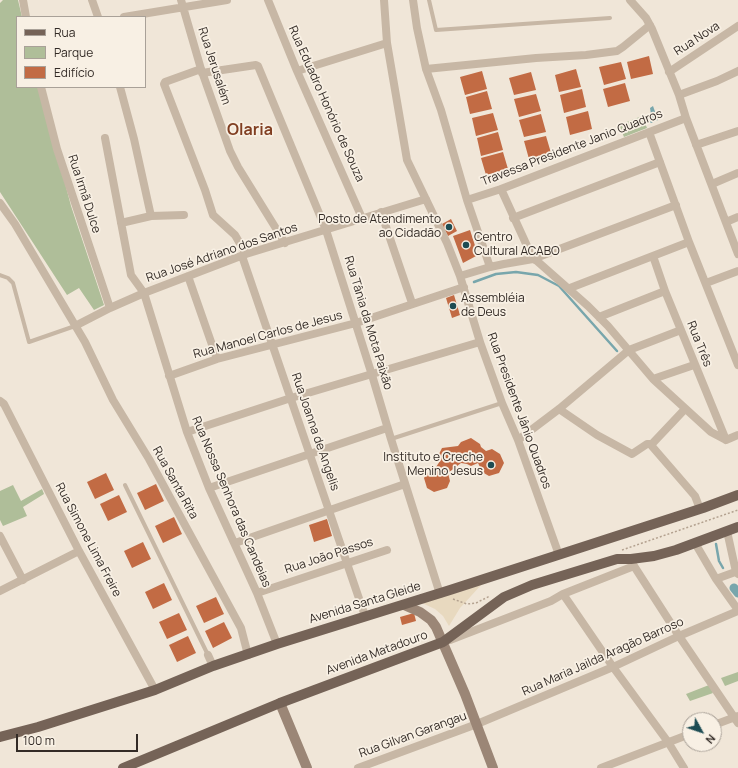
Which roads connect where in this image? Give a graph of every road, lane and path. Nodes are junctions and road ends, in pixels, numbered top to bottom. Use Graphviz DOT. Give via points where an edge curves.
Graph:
graph roads {
  1 [pos="23,0"];
  2 [pos="92,0"];
  3 [pos="227,0"];
  4 [pos="268,0"];
  5 [pos="384,0"];
  6 [pos="413,0"];
  7 [pos="429,0"];
  8 [pos="630,0"];
  9 [pos="182,3"];
  10 [pos="26,16"];
  11 [pos="98,16"];
  12 [pos="128,16"];
  13 [pos="610,18"];
  14 [pos="650,25"];
  15 [pos="738,26"];
  16 [pos="387,43"];
  17 [pos="426,69"];
  18 [pos="201,71"];
  19 [pos="297,71"];
  20 [pos="738,71"];
  21 [pos="669,72"];
  22 [pos="41,88"];
  23 [pos="120,88"];
  24 [pos="678,95"];
  25 [pos="686,118"];
  26 [pos="738,131"];
  27 [pos="649,132"];
  28 [pos="105,138"];
  29 [pos="696,145"];
  30 [pos="660,162"];
  31 [pos="738,173"];
  32 [pos="712,184"];
  33 [pos="501,189"];
  34 [pos="426,199"];
  35 [pos="467,200"];
  36 [pos="0,204"];
  37 [pos="676,205"];
  38 [pos="381,212"];
  39 [pos="184,215"];
  40 [pos="150,216"];
  41 [pos="738,217"];
  42 [pos="362,218"];
  43 [pos="514,218"];
  44 [pos="726,222"];
  45 [pos="121,223"];
  46 [pos="326,230"];
  47 [pos="689,242"];
  48 [pos="285,243"];
  49 [pos="738,254"];
  50 [pos="244,255"];
  51 [pos="653,256"];
  52 [pos="533,259"];
  53 [pos="490,267"];
  54 [pos="738,271"];
  55 [pos="0,275"];
  56 [pos="188,276"];
  57 [pos="460,276"];
  58 [pos="706,283"];
  59 [pos="464,286"];
  60 [pos="570,288"];
  61 [pos="665,291"];
  62 [pos="144,293"];
  63 [pos="412,303"];
  64 [pos="110,308"];
  65 [pos="599,317"];
  66 [pos="356,323"];
  67 [pos="75,326"];
  68 [pos="681,330"];
  69 [pos="480,342"];
  70 [pos="272,345"];
  71 [pos="629,350"];
  72 [pos="217,359"];
  73 [pos="694,365"];
  74 [pos="738,366"];
  75 [pos="372,375"];
  76 [pos="169,376"];
  77 [pos="653,379"];
  78 [pos="291,398"];
  79 [pos="0,400"];
  80 [pos="502,403"];
  81 [pos="559,409"];
  82 [pos="685,409"];
  83 [pos="388,428"];
  84 [pos="187,432"];
  85 [pos="738,436"];
  86 [pos="391,439"];
  87 [pos="518,440"];
  88 [pos="726,440"];
  89 [pos="651,445"];
  90 [pos="310,453"];
  91 [pos="405,484"];
  92 [pos="125,485"];
  93 [pos="210,488"];
  94 [pos="738,495"];
  95 [pos="700,509"];
  96 [pos="330,510"];
  97 [pos="738,527"];
  98 [pos="727,531"];
  99 [pos="0,536"];
  100 [pos="235,543"];
  101 [pos="695,543"];
  102 [pos="387,550"];
  103 [pos="79,551"];
  104 [pos="559,555"];
  105 [pos="632,562"];
  106 [pos="347,564"];
  107 [pos="737,572"];
  108 [pos="716,579"];
  109 [pos="23,580"];
  110 [pos="0,590"];
  111 [pos="256,593"];
  112 [pos="440,594"];
  113 [pos="563,594"];
  114 [pos="404,605"];
  115 [pos="738,610"];
  116 [pos="365,616"];
  117 [pos="678,636"];
  118 [pos="443,642"];
  119 [pos="277,644"];
  120 [pos="208,655"];
  121 [pos="248,655"];
  122 [pos="213,666"];
  123 [pos="613,667"];
  124 [pos="155,690"];
  125 [pos="280,703"];
  126 [pos="737,719"];
  127 [pos="722,723"];
  128 [pos="477,724"];
  129 [pos="0,737"];
  130 [pos="682,737"];
  131 [pos="668,742"];
  132 [pos="123,768"];
  133 [pos="307,768"];
  134 [pos="358,768"];
  135 [pos="494,768"];
  136 [pos="601,768"];
  137 [pos="684,768"];
  1 -- 10 [label="street"];
  2 -- 11 [label="street"];
  3 -- 9 [label="street"];
  4 -- 19 [label="street, Rua Eduadro Honório de Souza"];
  5 -- 16 [label="street, Rua Presidente Jânio Quadros"];
  6 -- 17 [label="street"];
  7 -- 13 [label="lane" via="436,30"];
  8 -- 14 [label="street"];
  9 -- 12 [label="street"];
  9 -- 18 [label="street, Rua Jerusalém"];
  14 -- 17 [label="street" via="617,51"];
  14 -- 21 [label="street"];
  15 -- 21 [label="street, Rua Nova"];
  16 -- 19 [label="street"];
  16 -- 34 [label="street, Rua Presidente Jânio Quadros" via="406,154"];
  17 -- 35 [label="street" via="441,110"];
  18 -- 46 [label="street, Rua Tânia da Mota Paixão" via="257,65"];
  18 -- 48 [label="street, Rua Jerusalém" via="238,168"];
  18 -- 50 [label="street, Rua Joanna de Angelis" via="164,83 213,215 235,235"];
  19 -- 42 [label="street, Rua Eduadro Honório de Souza"];
  20 -- 24 [label="street"];
  21 -- 24 [label="street"];
  22 -- 64 [label="street, Rua Irmã Dulce" via="57,149"];
  23 -- 40 [label="street"];
  24 -- 25 [label="street"];
  25 -- 27 [label="street, Travessa Presidente Janio Quadros"];
  25 -- 29 [label="street"];
  26 -- 29 [label="street"];
  27 -- 30 [label="street"];
  27 -- 33 [label="street, Travessa Presidente Janio Quadros"];
  28 -- 45 [label="street, Rua Nossa Senhora das Candeias"];
  29 -- 32 [label="street"];
  30 -- 37 [label="street"];
  30 -- 43 [label="street"];
  31 -- 32 [label="street"];
  32 -- 44 [label="street"];
  33 -- 35 [label="street, Travessa Presidente Janio Quadros"];
  33 -- 43 [label="street"];
  34 -- 38 [label="street, Rua José Adriano dos Santos"];
  34 -- 57 [label="street, Rua Presidente Jânio Quadros"];
  35 -- 53 [label="street"];
  36 -- 67 [label="street" via="15,224"];
  37 -- 47 [label="street"];
  37 -- 52 [label="street"];
  38 -- 42 [label="street, Rua José Adriano dos Santos"];
  38 -- 63 [label="street"];
  39 -- 40 [label="street"];
  40 -- 45 [label="street"];
  41 -- 44 [label="street"];
  42 -- 46 [label="street, Rua José Adriano dos Santos"];
  43 -- 52 [label="street"];
  44 -- 49 [label="street"];
  45 -- 62 [label="street, Rua Nossa Senhora das Candeias" via="131,275"];
  46 -- 48 [label="street, Rua José Adriano dos Santos"];
  46 -- 66 [label="street, Rua Tânia da Mota Paixão"];
  47 -- 51 [label="street"];
  47 -- 58 [label="street"];
  48 -- 50 [label="street, Rua José Adriano dos Santos"];
  50 -- 56 [label="street, Rua José Adriano dos Santos"];
  50 -- 70 [label="street, Rua Joanna de Angelis"];
  51 -- 60 [label="street"];
  51 -- 61 [label="street, Rua Três"];
  52 -- 53 [label="street"];
  52 -- 60 [label="street"];
  53 -- 57 [label="street"];
  54 -- 58 [label="street"];
  55 -- 67 [label="lane" via="13,283 29,342"];
  56 -- 62 [label="street, Rua José Adriano dos Santos"];
  56 -- 72 [label="street"];
  57 -- 59 [label="street, Rua Presidente Jânio Quadros"];
  58 -- 74 [label="street"];
  59 -- 63 [label="street, Rua Manoel Carlos de Jesus"];
  59 -- 69 [label="street, Rua Presidente Jânio Quadros"];
  60 -- 65 [label="street"];
  61 -- 65 [label="street"];
  61 -- 68 [label="street, Rua Três"];
  62 -- 64 [label="street, Rua José Adriano dos Santos"];
  62 -- 76 [label="street, Rua Nossa Senhora das Candeias"];
  63 -- 66 [label="street, Rua Manoel Carlos de Jesus"];
  64 -- 67 [label="street, Rua José Adriano dos Santos"];
  65 -- 71 [label="street"];
  66 -- 70 [label="street, Rua Manoel Carlos de Jesus"];
  66 -- 75 [label="street, Rua Tânia da Mota Paixão"];
  67 -- 121 [label="street, Rua Santa Rita" via="113,400 149,459 241,628"];
  68 -- 71 [label="street"];
  68 -- 73 [label="street, Rua Três"];
  69 -- 75 [label="street"];
  69 -- 80 [label="street, Rua Presidente Jânio Quadros"];
  70 -- 72 [label="street, Rua Manoel Carlos de Jesus"];
  70 -- 78 [label="street, Rua Joanna de Angelis"];
  71 -- 77 [label="street"];
  71 -- 81 [label="street"];
  72 -- 76 [label="street, Rua Manoel Carlos de Jesus"];
  73 -- 77 [label="street"];
  73 -- 88 [label="street, Rua Três"];
  75 -- 78 [label="street"];
  75 -- 83 [label="street, Rua Tânia da Mota Paixão"];
  76 -- 84 [label="street, Rua Nossa Senhora das Candeias"];
  77 -- 82 [label="street"];
  78 -- 84 [label="street"];
  78 -- 90 [label="street, Rua Joanna de Angelis"];
  79 -- 103 [label="street, Rua Simone Lima Freire"];
  80 -- 86 [label="lane"];
  80 -- 87 [label="street, Rua Presidente Jânio Quadros"];
  81 -- 87 [label="street"];
  81 -- 89 [label="street" via="597,436 632,454 649,443"];
  82 -- 88 [label="street" via="711,432"];
  82 -- 89 [label="street"];
  83 -- 86 [label="street, Rua Tânia da Mota Paixão"];
  83 -- 90 [label="street"];
  84 -- 93 [label="street, Rua Nossa Senhora das Candeias"];
  85 -- 88 [label="street"];
  86 -- 91 [label="street, Rua Tânia da Mota Paixão"];
  87 -- 104 [label="street, Rua Presidente Jânio Quadros"];
  89 -- 95 [label="street" via="695,496"];
  90 -- 93 [label="street"];
  90 -- 96 [label="street, Rua Joanna de Angelis"];
  91 -- 96 [label="street"];
  91 -- 112 [label="street, Rua Tânia da Mota Paixão"];
  92 -- 120 [label="lane"];
  93 -- 100 [label="street, Rua Nossa Senhora das Candeias"];
  94 -- 95 [label="main road, Avenida Santa Gleide"];
  95 -- 104 [label="main road, Avenida Santa Gleide"];
  96 -- 100 [label="street"];
  96 -- 106 [label="street, Rua Joanna de Angelis"];
  97 -- 98 [label="main road"];
  98 -- 101 [label="main road"];
  98 -- 107 [label="street"];
  99 -- 109 [label="street"];
  100 -- 111 [label="street, Rua Nossa Senhora das Candeias"];
  101 -- 105 [label="main road"];
  101 -- 108 [label="street"];
  102 -- 106 [label="street, Rua João Passos"];
  103 -- 109 [label="street"];
  103 -- 124 [label="street, Rua Simone Lima Freire"];
  104 -- 112 [label="main road, Avenida Santa Gleide"];
  105 -- 113 [label="street, Avenida Matadouro"];
  105 -- 117 [label="street"];
  105 -- 118 [label="main road" via="618,559 532,585 504,597"];
  106 -- 111 [label="street, Rua João Passos"];
  106 -- 116 [label="street, Rua Joanna de Angelis"];
  107 -- 108 [label="street"];
  108 -- 115 [label="street"];
  109 -- 110 [label="street"];
  111 -- 119 [label="street, Rua Nossa Senhora das Candeias"];
  112 -- 114 [label="main road, Avenida Santa Gleide"];
  113 -- 118 [label="street, Avenida Matadouro" via="551,601"];
  113 -- 123 [label="street"];
  114 -- 116 [label="main road, Avenida Santa Gleide"];
  114 -- 118 [label="street" via="431,620"];
  115 -- 117 [label="street, Rua Maria Jailda Aragão Barroso"];
  116 -- 119 [label="main road, Avenida Santa Gleide"];
  117 -- 123 [label="street, Rua Maria Jailda Aragão Barroso"];
  117 -- 126 [label="street"];
  118 -- 125 [label="main road, Avenida Matadouro"];
  118 -- 128 [label="street"];
  119 -- 121 [label="main road, Avenida Santa Gleide"];
  120 -- 122 [label="street"];
  121 -- 122 [label="main road, Avenida Santa Gleide"];
  122 -- 124 [label="main road, Avenida Santa Gleide"];
  123 -- 128 [label="street, Rua Maria Jailda Aragão Barroso"];
  123 -- 131 [label="street"];
  124 -- 129 [label="main road, Avenida Santa Gleide"];
  125 -- 132 [label="main road, Avenida Matadouro"];
  125 -- 133 [label="street"];
  126 -- 127 [label="street"];
  128 -- 134 [label="street, Rua Gilvan Garangau"];
  128 -- 135 [label="street"];
  130 -- 131 [label="street"];
  131 -- 136 [label="street"];
  131 -- 137 [label="street"];
}
